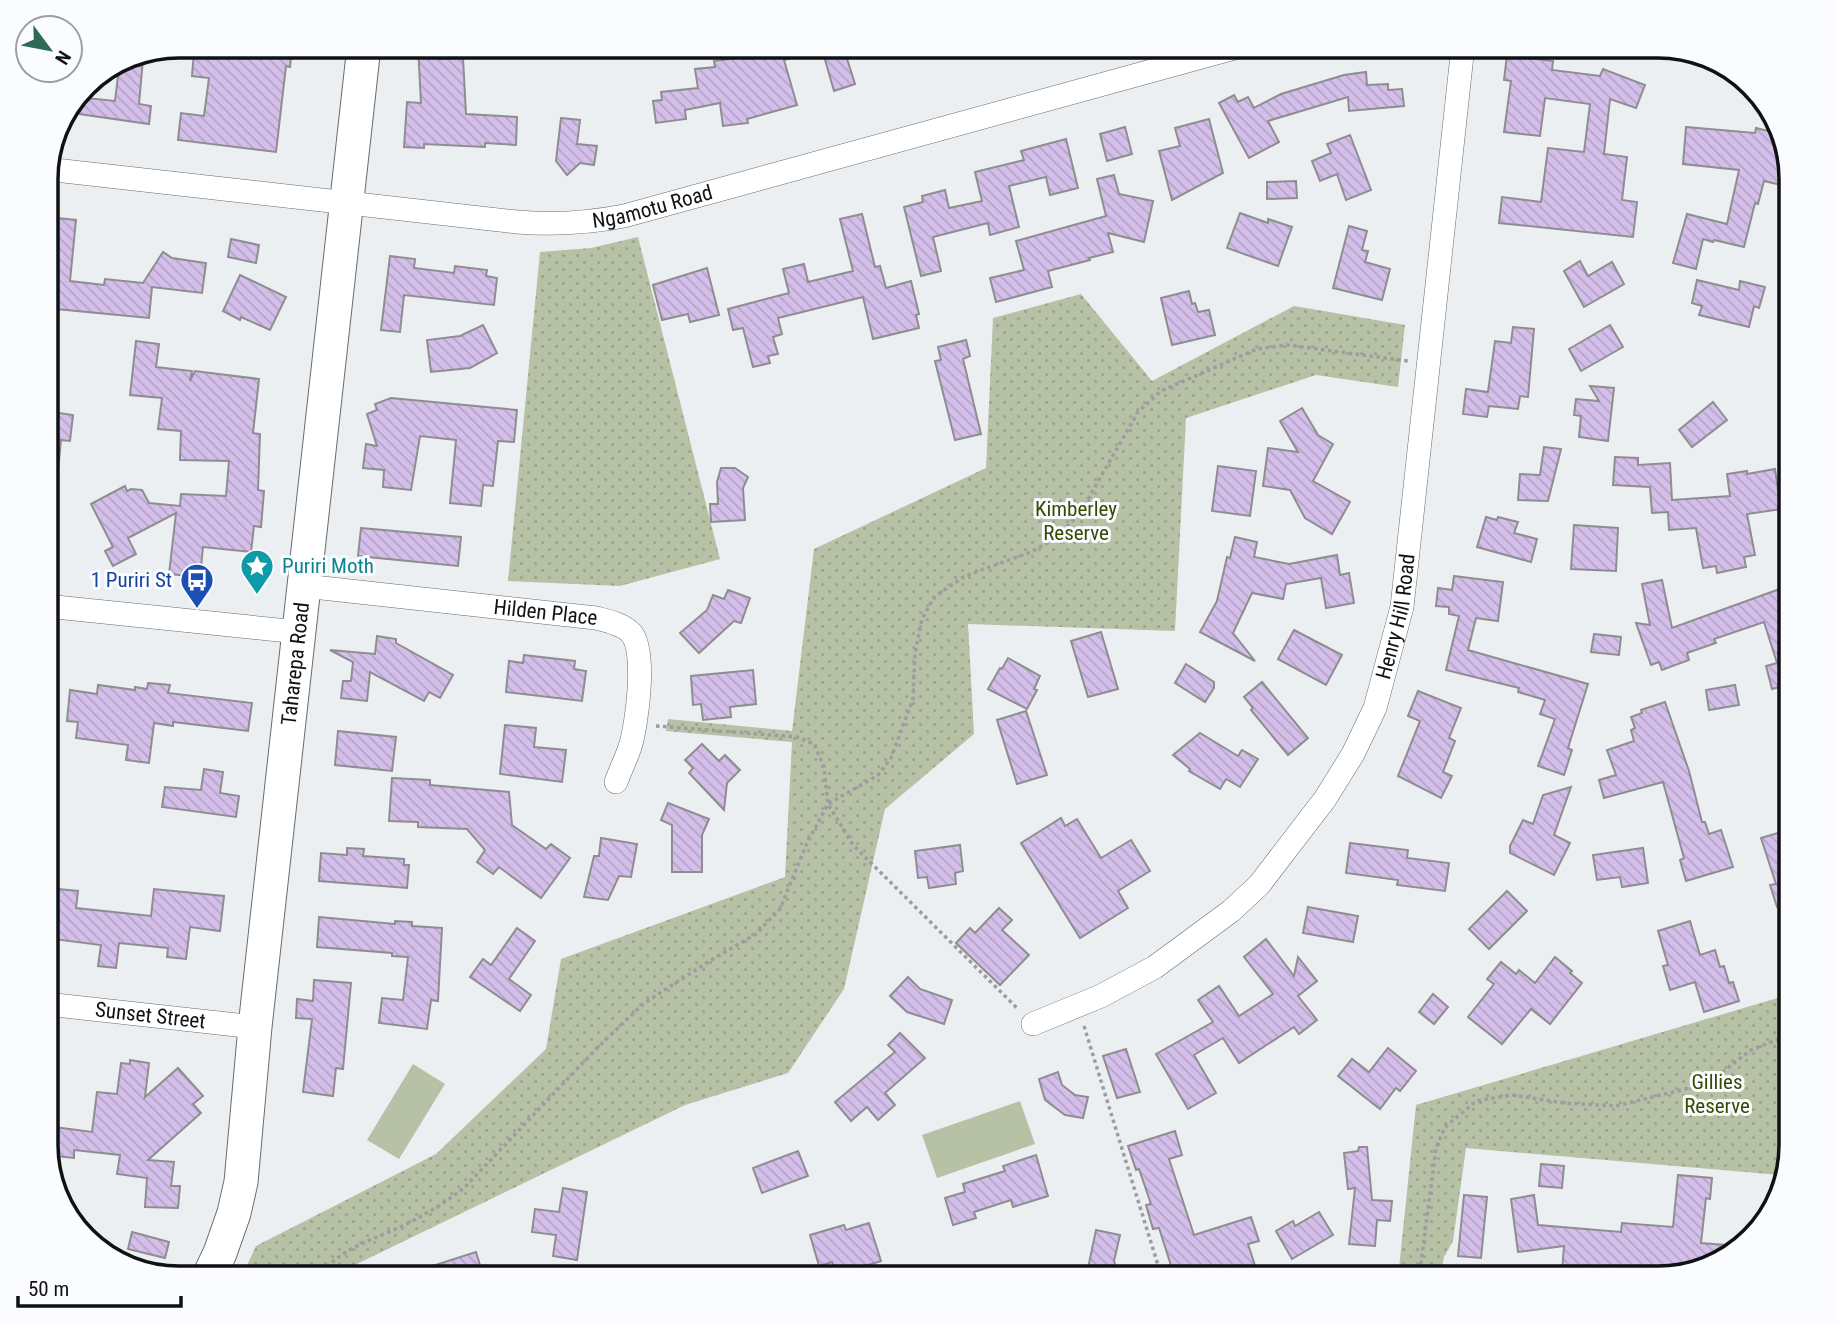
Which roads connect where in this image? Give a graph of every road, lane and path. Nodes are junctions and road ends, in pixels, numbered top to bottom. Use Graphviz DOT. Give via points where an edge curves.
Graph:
graph roads {
  1 [pos="362,58"];
  2 [pos="1198,58"];
  3 [pos="1462,58"];
  4 [pos="58,170"];
  5 [pos="347,202"];
  6 [pos="1427,363"];
  7 [pos="304,586"];
  8 [pos="58,607"];
  9 [pos="298,632"];
  10 [pos="633,724"];
  11 [pos="616,782"];
  12 [pos="828,804"];
  13 [pos="58,1005"];
  14 [pos="1078,1005"];
  15 [pos="1033,1024"];
  16 [pos="255,1027"];
  17 [pos="1779,1038"];
  18 [pos="213,1266"];
  19 [pos="326,1266"];
  20 [pos="1158,1266"];
  21 [pos="1421,1266"];
  1 -- 5 [label="street, Taharepa Road"];
  2 -- 5 [label="street, Ngamotu Road" via="590,222 552,225"];
  3 -- 6 [label="street, Henry Hill Road"];
  4 -- 5 [label="street, Ngamotu Road"];
  5 -- 7 [label="street, Taharepa Road"];
  6 -- 12 [label="path" via="1287,345 1257,349 1161,391 1138,412 1080,513 1055,539 965,576 934,597 922,619 912,699 891,758 878,775"];
  6 -- 14 [label="street, Henry Hill Road" via="1402,607 1375,708 1353,754 1294,841 1231,911 1155,967"];
  7 -- 9 [label="street, Taharepa Road"];
  7 -- 10 [label="street, Hilden Place" via="617,624 632,633 639,648 641,669"];
  8 -- 9 [label="street"];
  9 -- 16 [label="street, Taharepa Road"];
  10 -- 11 [label="street, Hilden Place" via="631,745"];
  10 -- 12 [label="path" via="797,737 814,744 824,767"];
  12 -- 15 [label="path" via="853,845"];
  12 -- 19 [label="path" via="780,909 755,934 643,1004 465,1187 434,1209 349,1249"];
  13 -- 16 [label="street, Sunset Street"];
  14 -- 15 [label="street, Henry Hill Road"];
  14 -- 20 [label="path"];
  16 -- 18 [label="street, Taharepa Road" via="241,1182"];
  17 -- 21 [label="path" via="1751,1049 1712,1080 1616,1106 1512,1095 1476,1101 1445,1127 1436,1148"];
}
